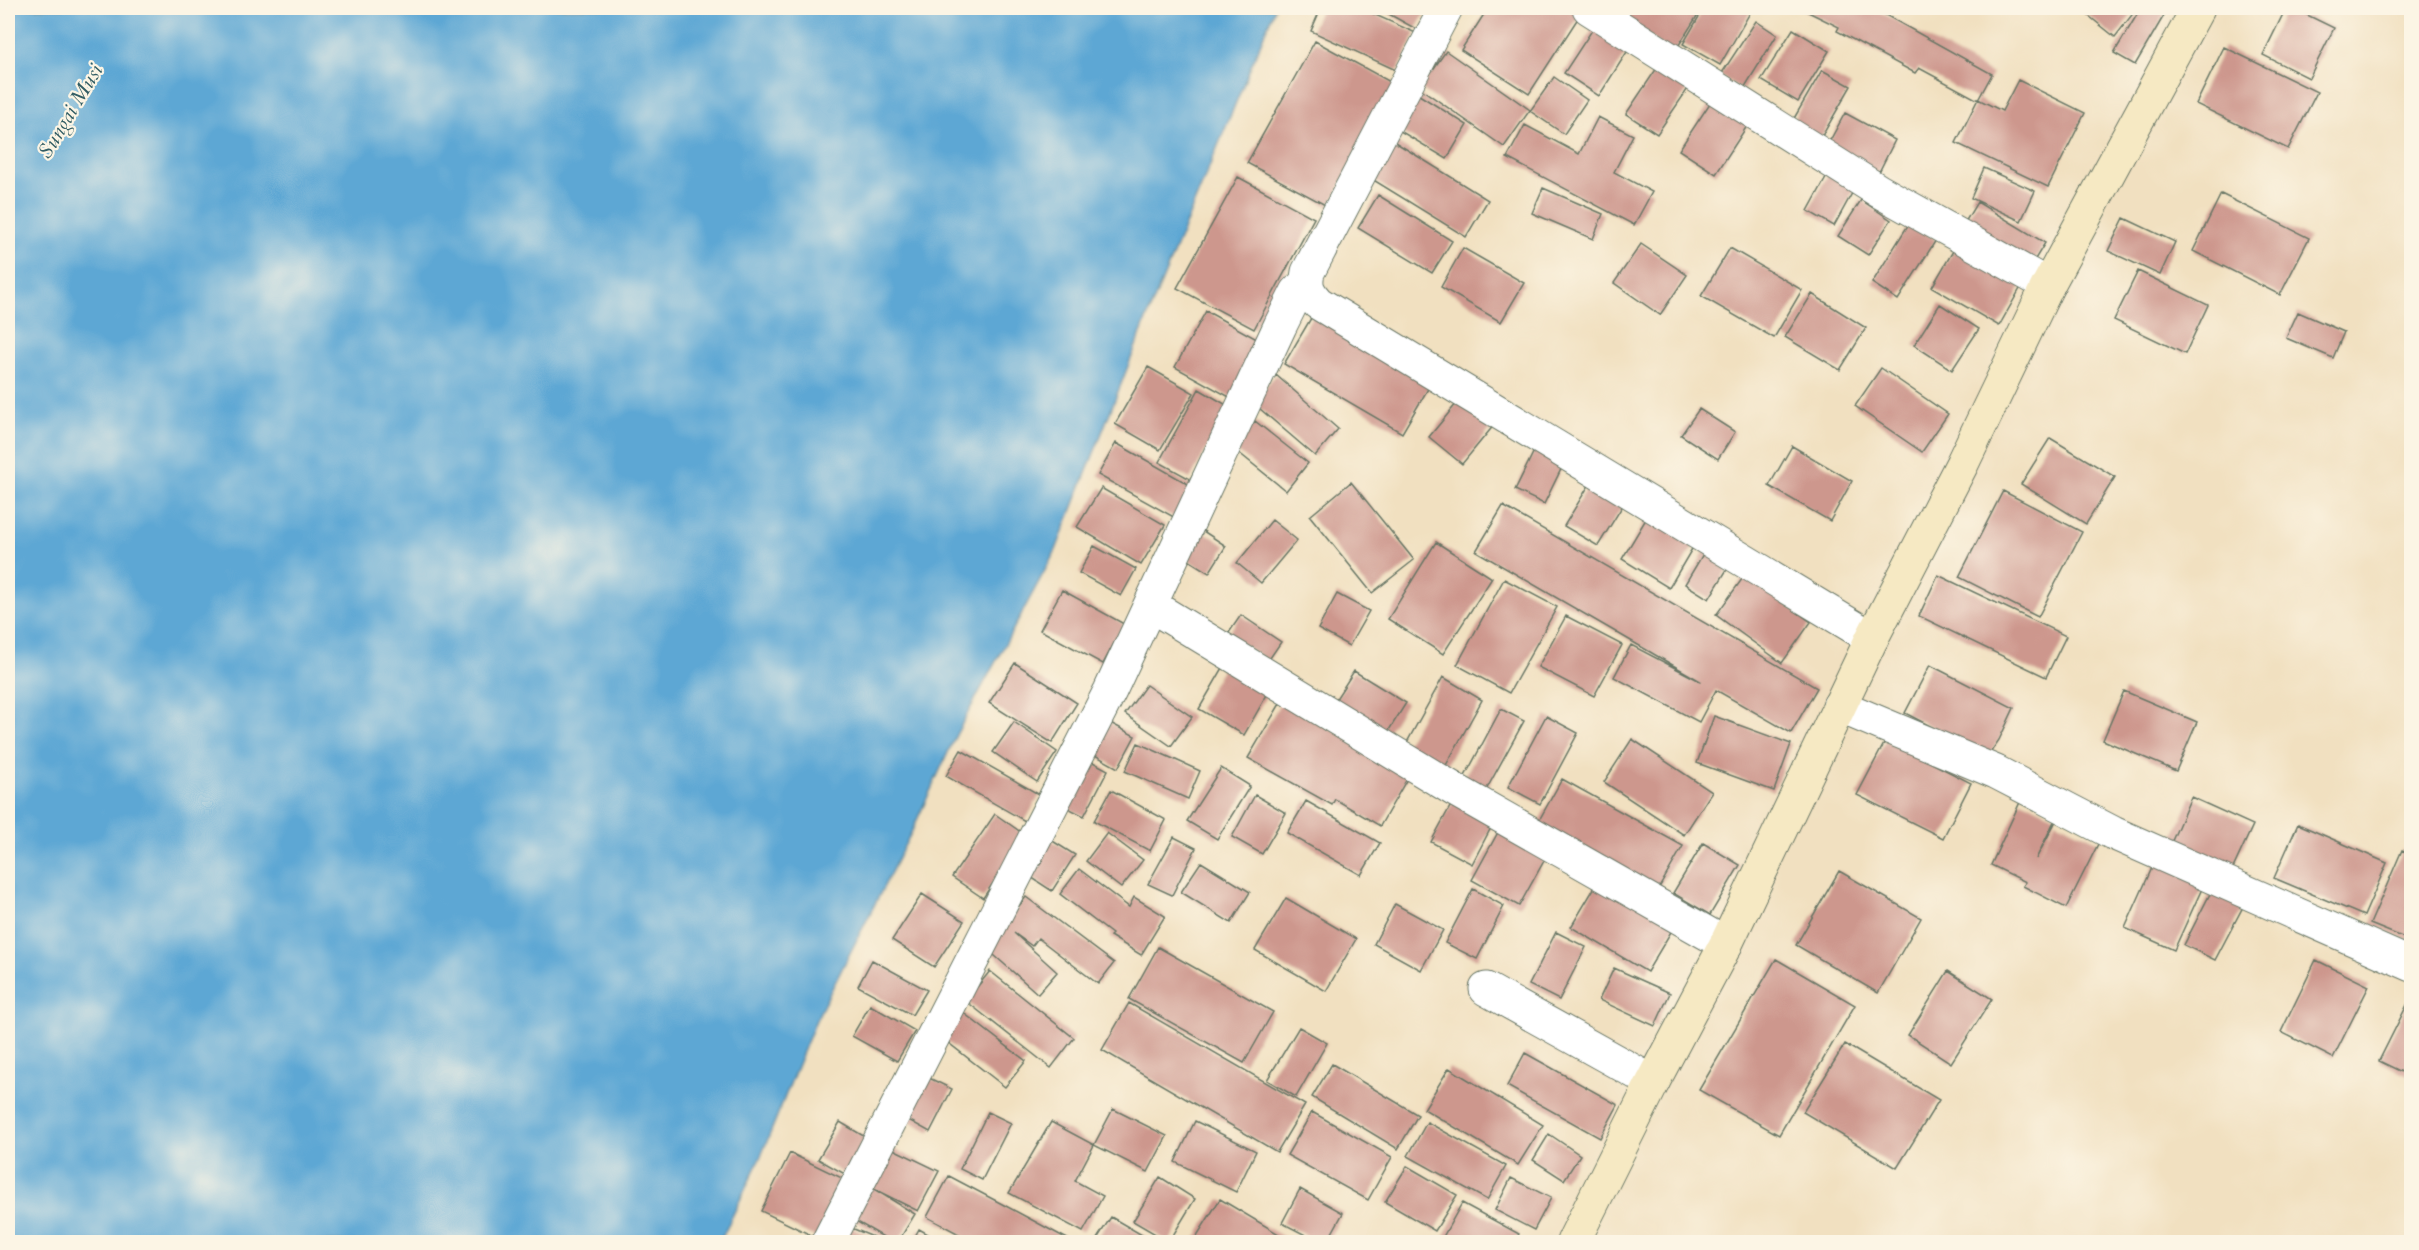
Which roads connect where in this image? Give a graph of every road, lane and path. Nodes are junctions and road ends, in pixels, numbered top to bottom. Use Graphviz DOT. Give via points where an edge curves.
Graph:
graph roads {
  1 [pos="1446,8"];
  2 [pos="1589,8"];
  3 [pos="2198,8"];
  4 [pos="1306,283"];
  5 [pos="2048,285"];
  6 [pos="1150,605"];
  7 [pos="1872,638"];
  8 [pos="1839,706"];
  9 [pos="1726,944"];
  10 [pos="2412,966"];
  11 [pos="1486,989"];
  12 [pos="1653,1082"];
  13 [pos="828,1242"];
  14 [pos="1573,1242"];
  1 -- 4 [label="street" via="1313,261"];
  2 -- 5 [label="street" via="1879,191"];
  3 -- 5 [label="street"];
  4 -- 6 [label="street" via="1297,292 1280,326"];
  4 -- 7 [label="street" via="1318,303"];
  5 -- 7 [label="street"];
  6 -- 9 [label="street" via="1455,790"];
  6 -- 13 [label="street" via="1110,692"];
  7 -- 8 [label="street"];
  8 -- 9 [label="street"];
  8 -- 10 [label="street" via="1996,772 2113,833"];
  9 -- 12 [label="street"];
  11 -- 12 [label="street"];
  12 -- 14 [label="street"];
}
